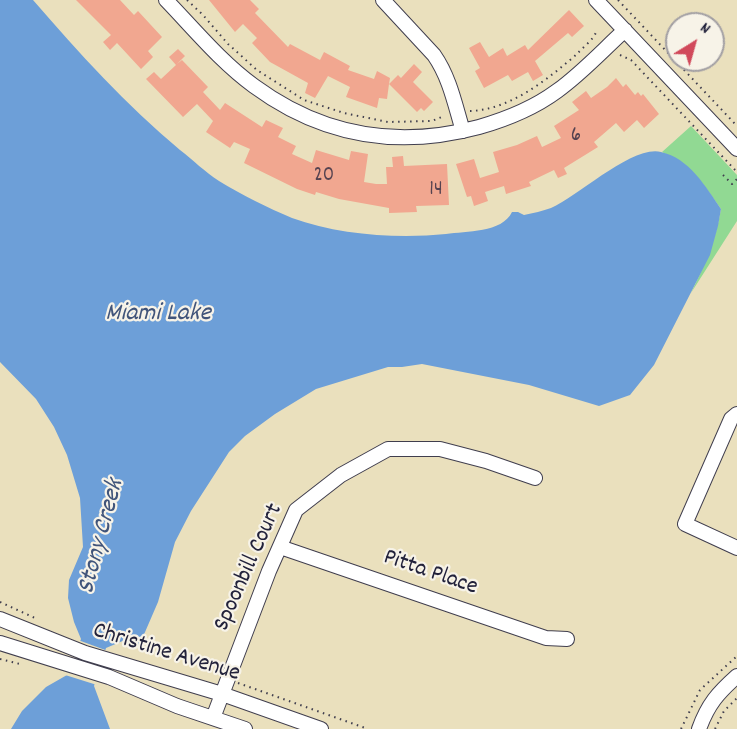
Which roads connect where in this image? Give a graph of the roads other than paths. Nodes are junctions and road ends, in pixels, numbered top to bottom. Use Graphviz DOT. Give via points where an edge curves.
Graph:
graph roads {
  1 [pos="166,0"];
  2 [pos="382,0"];
  3 [pos="596,0"];
  4 [pos="625,30"];
  5 [pos="463,131"];
  6 [pos="737,149"];
  7 [pos="737,414"];
  8 [pos="535,478"];
  9 [pos="280,547"];
  10 [pos="737,548"];
  11 [pos="0,620"];
  12 [pos="567,639"];
  13 [pos="0,643"];
  14 [pos="737,676"];
  15 [pos="222,694"];
  16 [pos="213,718"];
  17 [pos="244,729"];
  18 [pos="321,729"];
  19 [pos="699,729"];
  1 -- 5 [label="street" via="235,71 273,99 312,119 354,132 397,138"];
  2 -- 5 [label="street" via="435,55 448,80"];
  3 -- 4 [label="street"];
  4 -- 5 [label="street" via="543,100 498,122"];
  4 -- 6 [label="street"];
  7 -- 10 [label="street" via="731,419 685,524"];
  8 -- 9 [label="street, Spoonbill Court" via="440,449 388,449 341,475 296,510"];
  9 -- 12 [label="street, Pitta Place" via="546,638"];
  9 -- 15 [label="street, Spoonbill Court"];
  11 -- 15 [label="street, Christine Avenue" via="114,662"];
  13 -- 16 [label="street, Christine Avenue" via="109,677"];
  14 -- 19 [label="street" via="715,695"];
  15 -- 16 [label="street, Spoonbill Court"];
  15 -- 18 [label="street, Christine Avenue"];
  16 -- 17 [label="street, Christine Avenue"];
}
